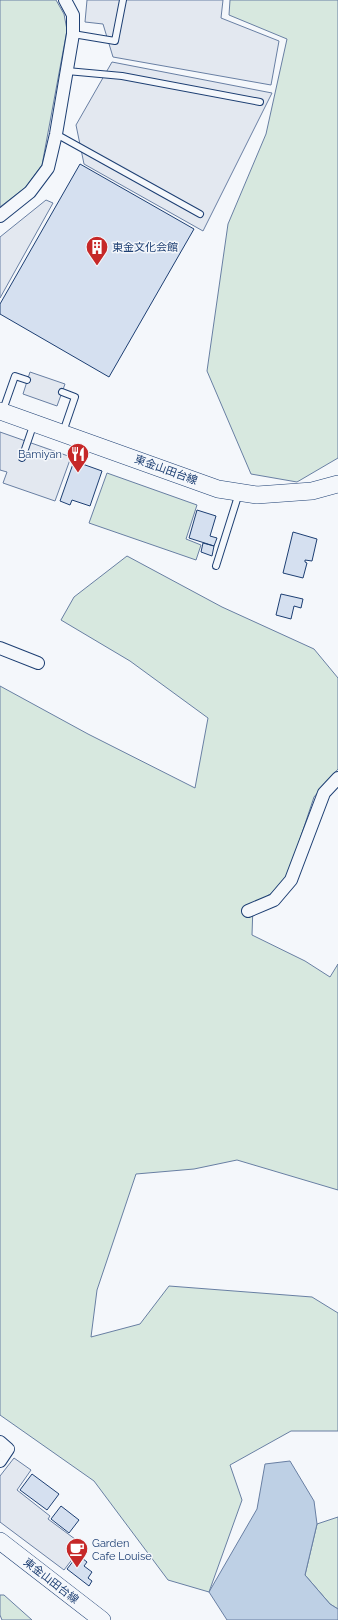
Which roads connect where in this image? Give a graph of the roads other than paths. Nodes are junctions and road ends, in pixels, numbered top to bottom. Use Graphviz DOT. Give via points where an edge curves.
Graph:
graph roads {
  1 [pos="65,0"];
  2 [pos="123,0"];
  3 [pos="73,34"];
  4 [pos="67,71"];
  5 [pos="260,102"];
  6 [pos="56,134"];
  7 [pos="200,214"];
  8 [pos="0,216"];
  9 [pos="28,380"];
  10 [pos="62,392"];
  11 [pos="1,412"];
  12 [pos="34,423"];
  13 [pos="63,434"];
  14 [pos="22,458"];
  15 [pos="338,484"];
  16 [pos="239,492"];
  17 [pos="216,566"];
  18 [pos="0,648"];
  19 [pos="38,663"];
  20 [pos="338,778"];
  21 [pos="248,911"];
  22 [pos="0,1442"];
  23 [pos="0,1461"];
  24 [pos="0,1541"];
  25 [pos="102,1620"];
  1 -- 3 [label="street" via="73,15"];
  2 -- 3 [label="lane" via="114,41"];
  3 -- 4 [label="street"];
  4 -- 5 [label="lane" via="122,76"];
  4 -- 6 [label="street"];
  6 -- 7 [label="lane"];
  6 -- 8 [label="street" via="48,168 30,192"];
  9 -- 11 [label="lane" via="15,376"];
  10 -- 13 [label="lane" via="75,397"];
  11 -- 12 [label="main road, 東金山田台線"];
  12 -- 13 [label="main road, 東金山田台線"];
  12 -- 14 [label="lane"];
  13 -- 16 [label="main road, 東金山田台線" via="218,489"];
  15 -- 16 [label="main road, 東金山田台線" via="312,492 257,495"];
  16 -- 17 [label="lane"];
  18 -- 19 [label="street"];
  20 -- 21 [label="street" via="324,793 292,880 274,900"];
  22 -- 23 [label="street" via="8,1449"];
  24 -- 25 [label="main road, 東金山田台線"];
}
